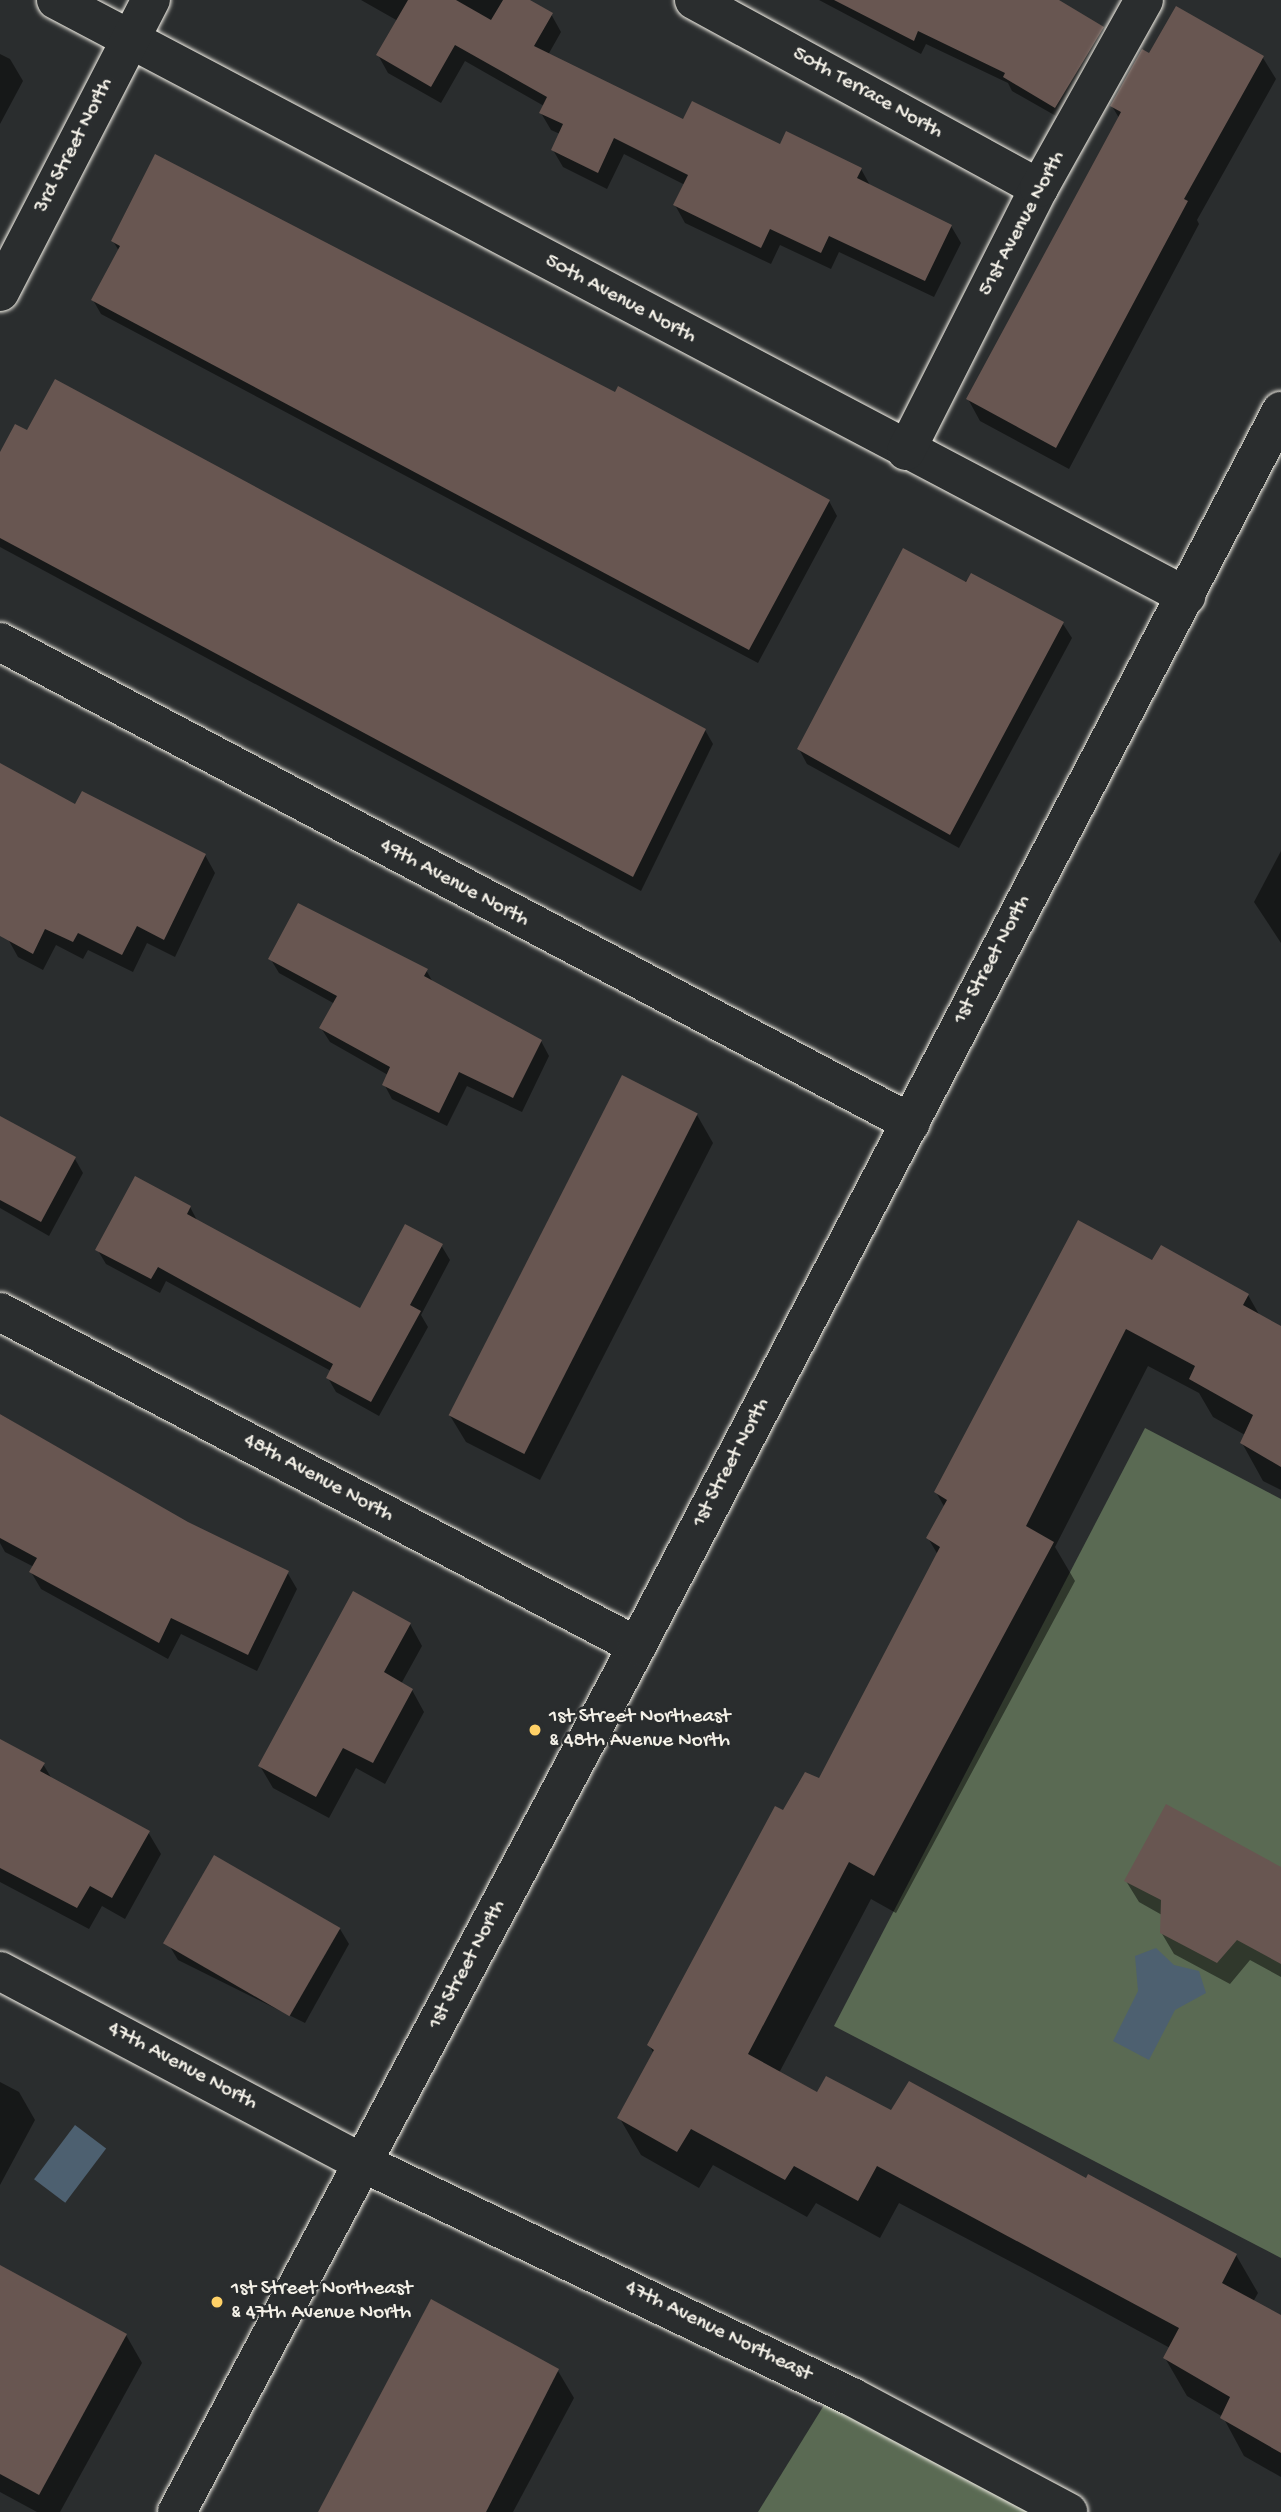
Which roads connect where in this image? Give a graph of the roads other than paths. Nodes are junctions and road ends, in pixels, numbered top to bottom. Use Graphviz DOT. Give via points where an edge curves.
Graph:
graph roads {
  1 [pos="56,0"];
  2 [pos="151,0"];
  3 [pos="694,0"];
  4 [pos="1144,0"];
  5 [pos="130,41"];
  6 [pos="1039,188"];
  7 [pos="0,292"];
  8 [pos="1281,411"];
  9 [pos="906,451"];
  10 [pos="1186,596"];
  11 [pos="0,642"];
  12 [pos="911,1123"];
  13 [pos="0,1312"];
  14 [pos="637,1646"];
  15 [pos="0,1971"];
  16 [pos="363,2163"];
  17 [pos="177,2512"];
  18 [pos="1068,2512"];
  1 -- 5 [label="street, 50th Avenue North"];
  2 -- 5 [label="street, 3rd Street North"];
  3 -- 6 [label="street, 50th Terrace North"];
  4 -- 6 [label="street, 51st Avenue North"];
  5 -- 7 [label="street, 3rd Street North"];
  5 -- 9 [label="street, 50th Avenue North"];
  6 -- 9 [label="street, 51st Avenue North"];
  8 -- 10 [label="street, 1st Street North"];
  9 -- 10 [label="street, 50th Avenue North"];
  10 -- 12 [label="street, 1st Street North"];
  11 -- 12 [label="street, 49th Avenue North"];
  12 -- 14 [label="street, 1st Street North"];
  13 -- 14 [label="street, 48th Avenue North"];
  14 -- 16 [label="street, 1st Street North"];
  15 -- 16 [label="street, 47th Avenue North"];
  16 -- 17 [label="street, 1st Street North"];
  16 -- 18 [label="street, 47th Avenue Northeast" via="843,2393"];
}
